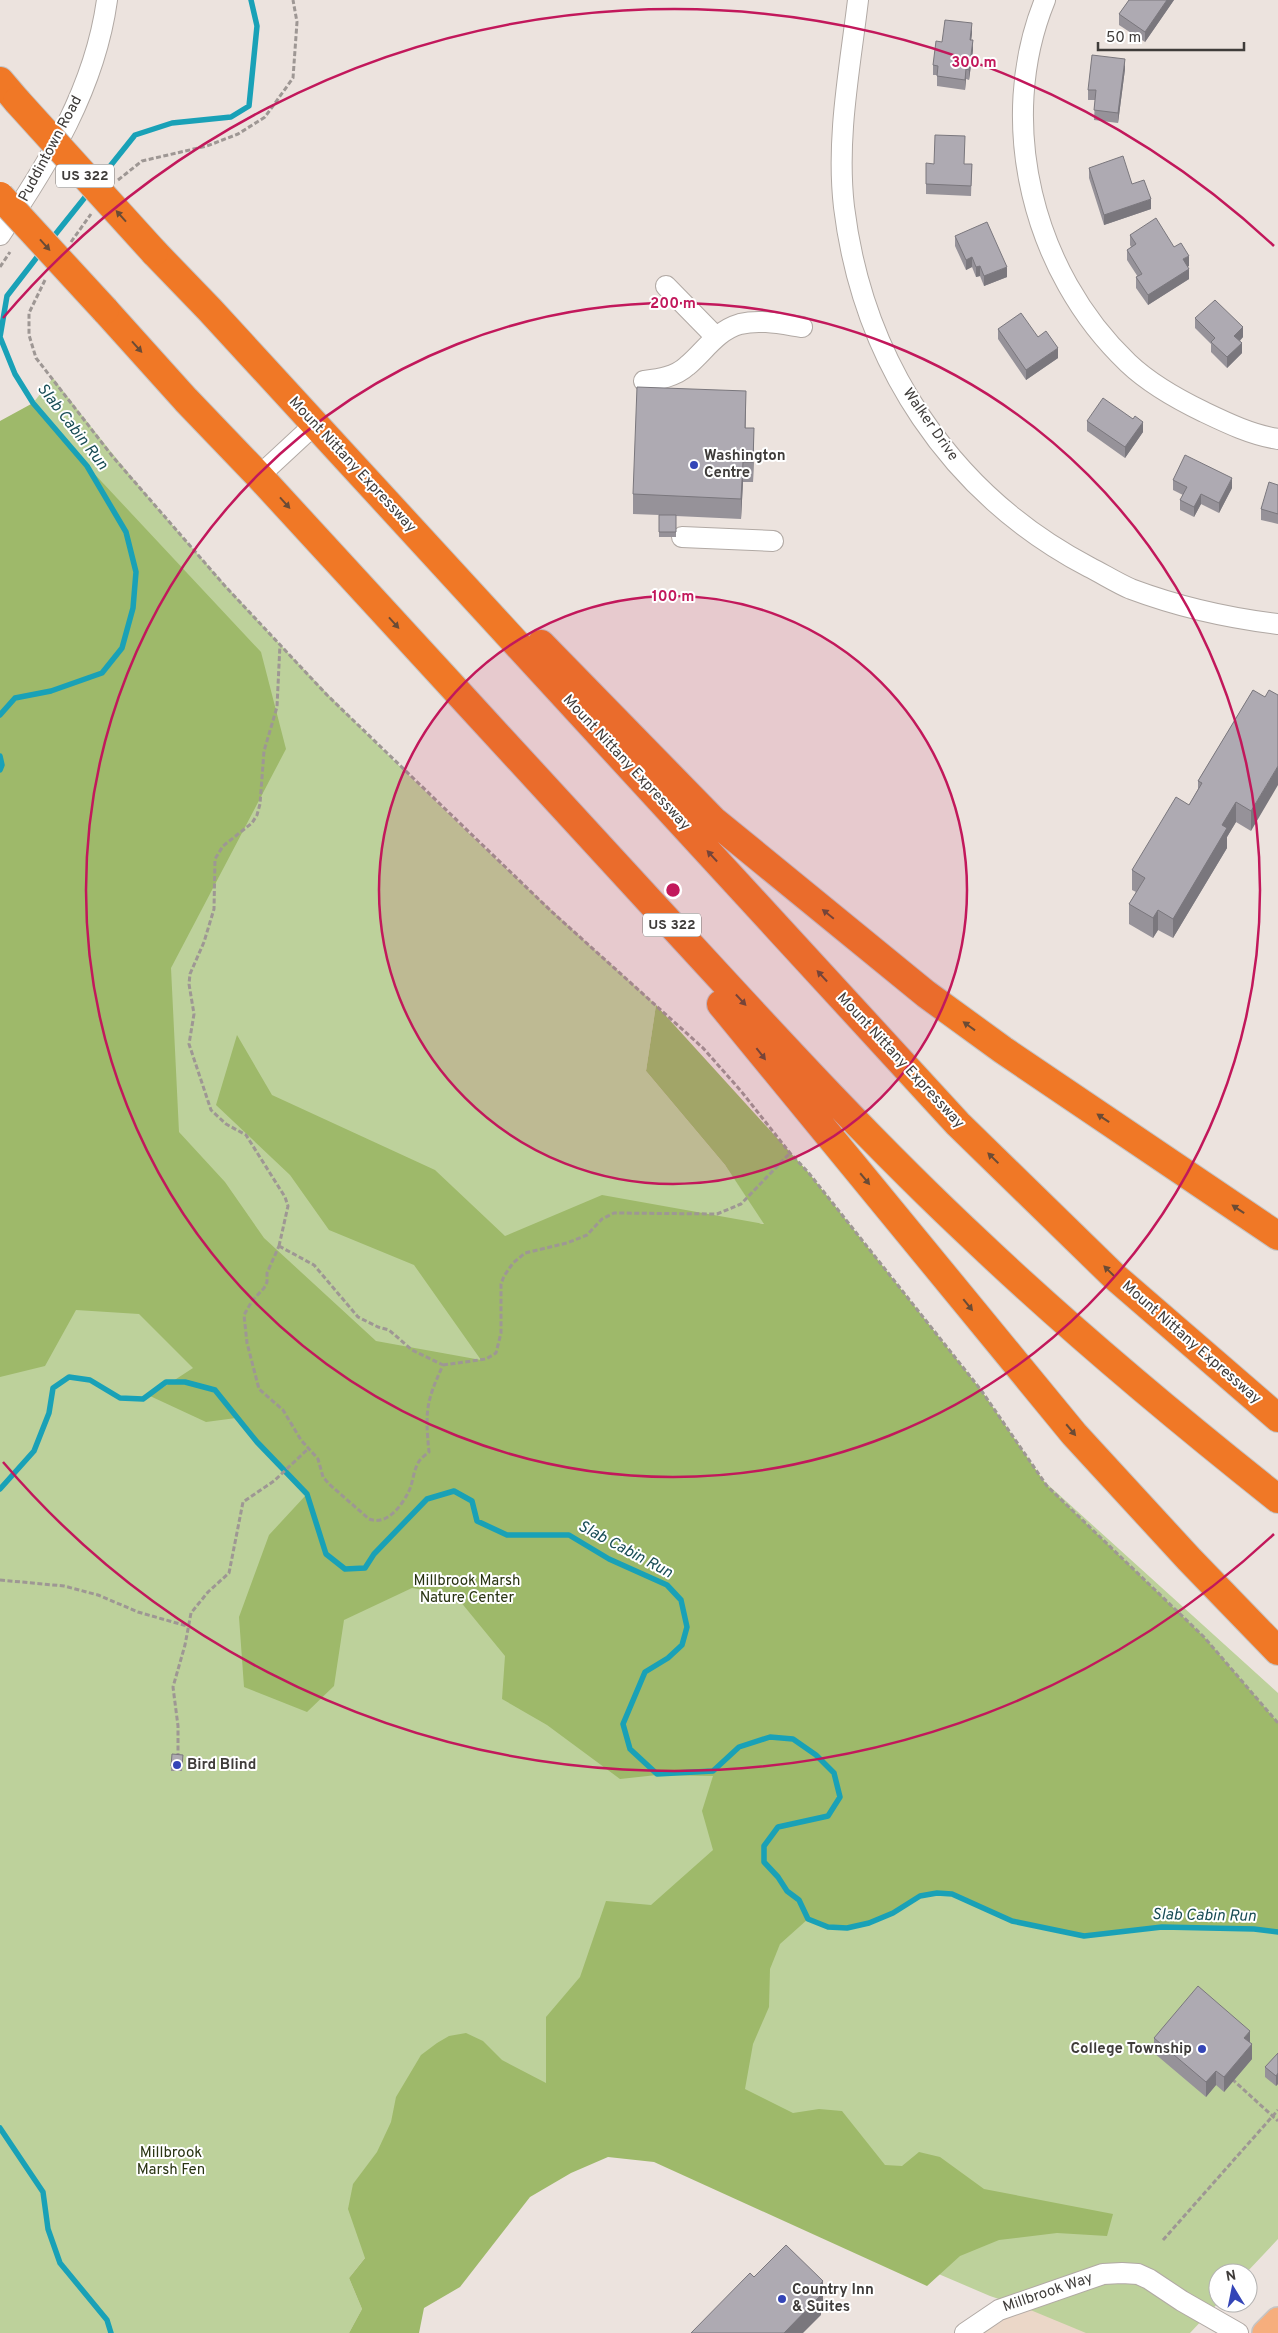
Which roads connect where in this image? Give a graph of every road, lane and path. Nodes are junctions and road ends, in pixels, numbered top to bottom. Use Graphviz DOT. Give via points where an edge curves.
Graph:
graph roads {
  1 [pos="107,0"];
  2 [pos="293,0"];
  3 [pos="858,0"];
  4 [pos="1046,0"];
  5 [pos="9,91"];
  6 [pos="111,186"];
  7 [pos="0,196"];
  8 [pos="95,209"];
  9 [pos="0,235"];
  10 [pos="68,247"];
  11 [pos="46,277"];
  12 [pos="666,286"];
  13 [pos="210,310"];
  14 [pos="802,327"];
  15 [pos="715,336"];
  16 [pos="644,381"];
  17 [pos="314,424"];
  18 [pos="1278,439"];
  19 [pos="259,476"];
  20 [pos="682,537"];
  21 [pos="773,541"];
  22 [pos="1278,624"];
  23 [pos="280,644"];
  24 [pos="413,644"];
  25 [pos="790,1153"];
  26 [pos="1278,1236"];
  27 [pos="279,1246"];
  28 [pos="443,1365"];
  29 [pos="1278,1418"];
  30 [pos="309,1448"];
  31 [pos="1278,1499"];
  32 [pos="0,1580"];
  33 [pos="187,1626"];
  34 [pos="1278,1651"];
  35 [pos="1278,1723"];
  36 [pos="178,1764"];
  37 [pos="1228,2074"];
  38 [pos="1278,2110"];
  39 [pos="1273,2116"];
  40 [pos="1278,2120"];
  41 [pos="1163,2240"];
  42 [pos="1278,2320"];
  43 [pos="965,2333"];
  44 [pos="1238,2333"];
  45 [pos="1265,2333"];
  1 -- 9 [label="street, Puddintown Road" via="90,70 71,118 26,198"];
  2 -- 6 [label="path" via="297,22 293,78 265,117 238,134 207,146 142,161"];
  3 -- 22 [label="street, Walker Drive" via="842,151 849,241 862,294 886,356 925,424 964,473 1010,516 1061,552 1130,588 1210,614"];
  4 -- 18 [label="street" via="1029,56 1024,102 1026,163 1035,208 1050,251 1071,292 1097,330 1128,364 1177,399 1230,425"];
  13 -- 5 [label="highway, Mount Nittany Expressway / US 322, one-way, bridge"];
  7 -- 19 [label="highway, US 322, one-way, bridge"];
  8 -- 10 [label="path"];
  11 -- 23 [label="path" via="29,314 29,335 36,358 113,457"];
  12 -- 15 [label="street"];
  13 -- 17 [label="highway, Mount Nittany Expressway / US 322"];
  26 -- 13 [label="highway, one-way" via="926,994 713,820 527,630 328,416"];
  14 -- 15 [label="street" via="772,323 740,324"];
  15 -- 16 [label="street" via="686,368 665,378"];
  17 -- 19 [label="street"];
  29 -- 17 [label="highway, Mount Nittany Expressway / US 322, one-way" via="1115,1277 958,1124"];
  19 -- 24 [label="highway, US 322, one-way"];
  20 -- 21 [label="street"];
  23 -- 25 [label="path" via="411,778 702,1048"];
  23 -- 27 [label="path" via="277,707 264,751 260,804 252,823 218,852 215,859 214,909 192,967 189,984 194,1014 189,1044 211,1110 226,1124 246,1135 285,1197 288,1206"];
  24 -- 31 [label="highway, US 322, one-way" via="750,1010 925,1192 1056,1314 1192,1431"];
  24 -- 34 [label="highway, one-way" via="517,779 733,1018 1074,1434"];
  25 -- 28 [label="path" via="740,1204 717,1214 614,1213 602,1219 587,1235 525,1253 504,1276 501,1284 501,1333 496,1353 486,1359"];
  25 -- 35 [label="path" via="982,1390 1047,1486 1204,1637"];
  27 -- 28 [label="path" via="314,1265 358,1317 389,1330 412,1350"];
  27 -- 30 [label="path" via="267,1273 268,1282 244,1315 245,1332 259,1390 283,1410"];
  28 -- 30 [label="path" via="426,1415 429,1452 418,1462 408,1492 395,1512 379,1521 362,1515 323,1477"];
  30 -- 33 [label="path" via="274,1481 243,1502 230,1573 190,1613"];
  32 -- 33 [label="path" via="64,1586"];
  33 -- 36 [label="path" via="173,1687"];
  37 -- 39 [label="path"];
  38 -- 39 [label="path"];
  39 -- 40 [label="path"];
  39 -- 41 [label="path"];
  42 -- 45 [label="main road"];
  43 -- 44 [label="street, Millbrook Way" via="999,2310 1103,2274 1138,2274"];
}
